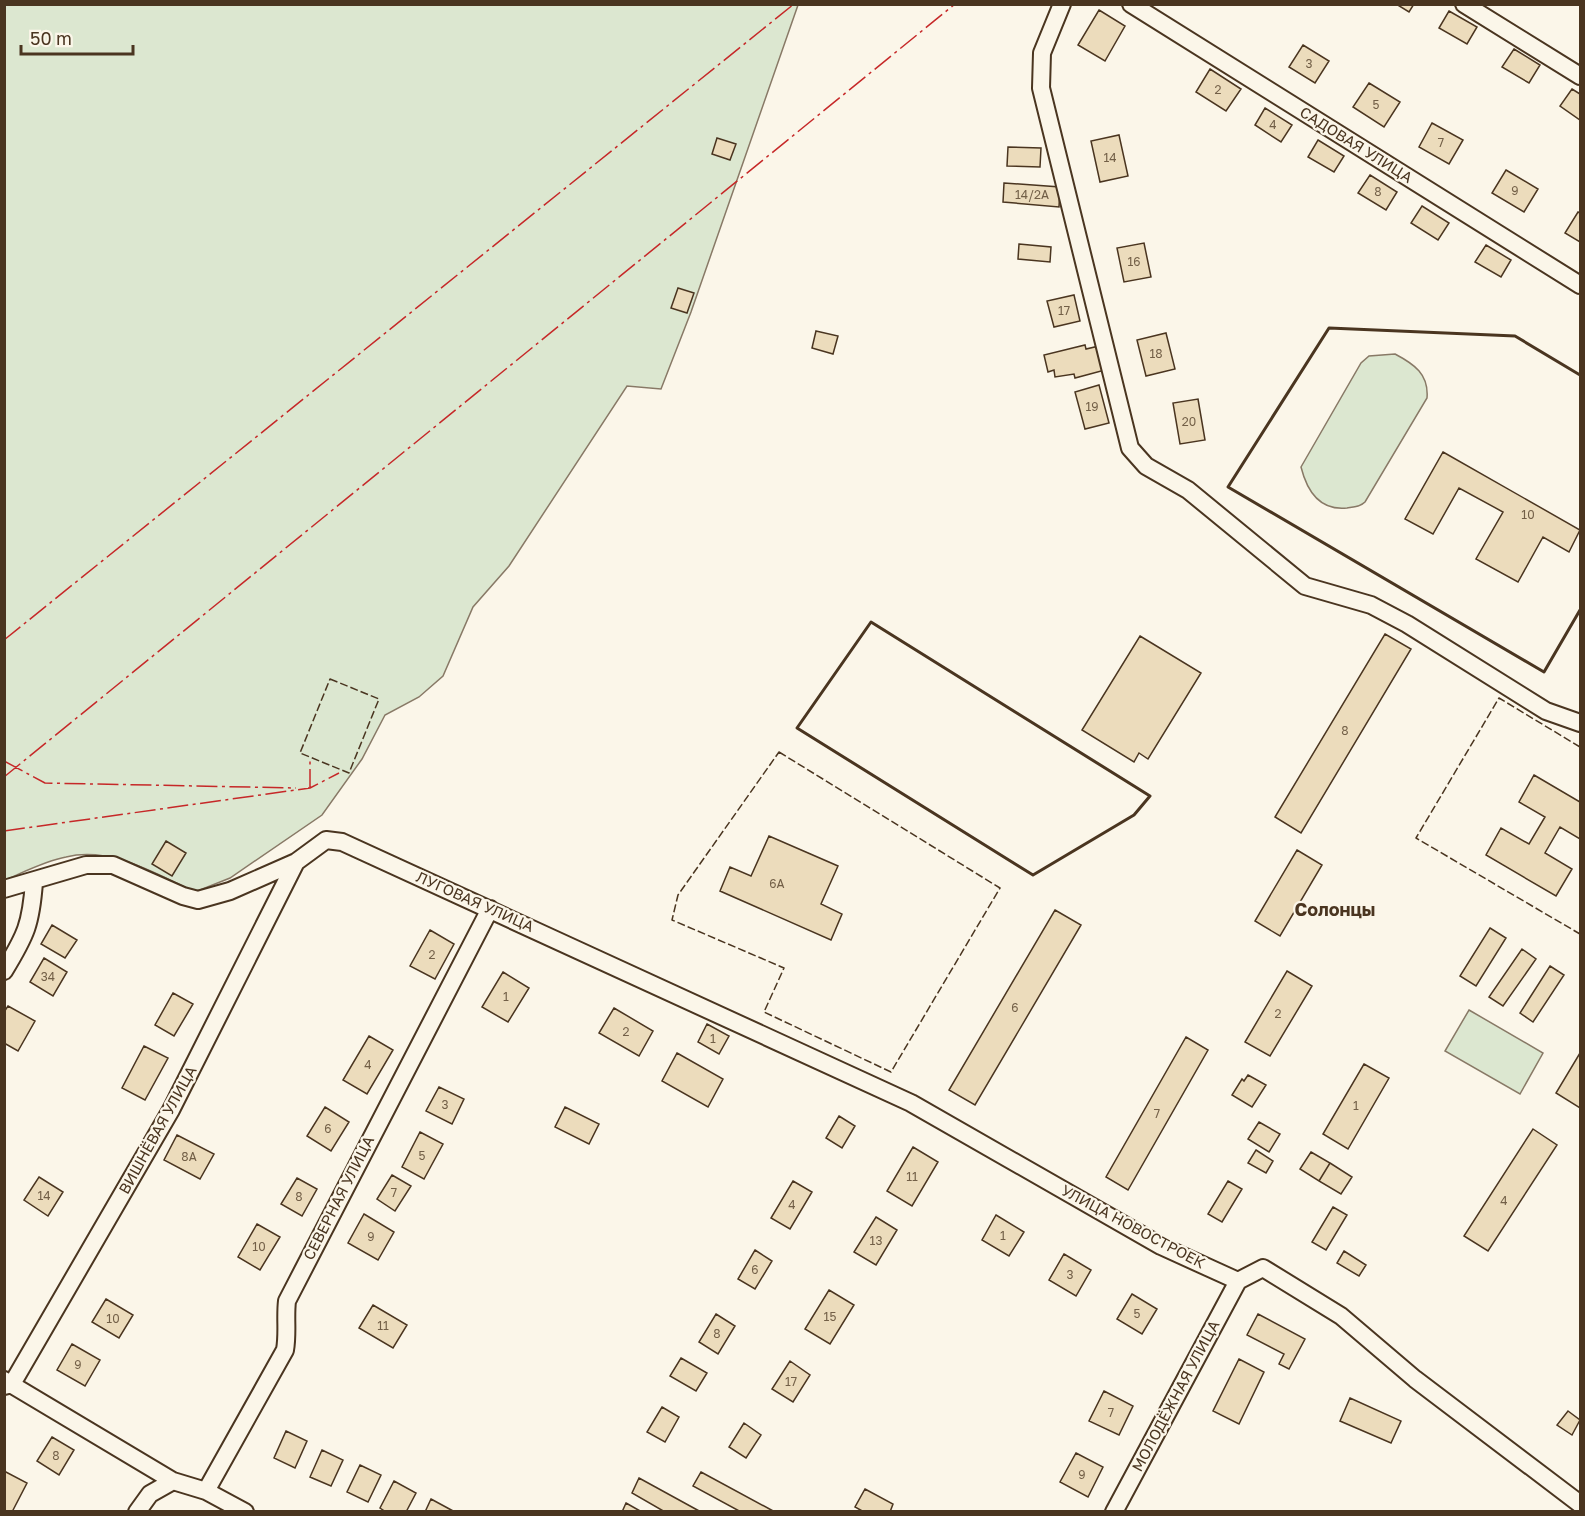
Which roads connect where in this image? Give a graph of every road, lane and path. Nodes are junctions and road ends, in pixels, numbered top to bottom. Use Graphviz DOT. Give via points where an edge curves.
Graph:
graph roads {
  1 [pos="1062,4"];
  2 [pos="1131,4"];
  3 [pos="1464,4"];
  4 [pos="1581,76"];
  5 [pos="1581,285"];
  6 [pos="1581,723"];
  7 [pos="296,862"];
  8 [pos="34,882"];
  9 [pos="4,889"];
  10 [pos="490,909"];
  11 [pos="4,971"];
  12 [pos="911,1103"];
  13 [pos="1238,1281"];
  14 [pos="7,1383"];
  15 [pos="173,1482"];
  16 [pos="206,1491"];
  17 [pos="1581,1504"];
  18 [pos="137,1512"];
  19 [pos="245,1512"];
  20 [pos="1114,1512"];
  1 -- 6 [label="street" via="1042,53 1041,88 1130,448 1146,466 1188,490 1305,586 1371,605 1546,711"];
  2 -- 5 [label="street, САДОВАЯ УЛИЦА"];
  3 -- 4 [label="street"];
  7 -- 8 [label="street, ЛУГОВАЯ УЛИЦА" via="230,891 198,900 113,865 86,865"];
  7 -- 10 [label="street, ЛУГОВАЯ УЛИЦА" via="326,840 342,842"];
  7 -- 14 [label="street, ВИШНЁВАЯ УЛИЦА" via="171,1110"];
  8 -- 9 [label="street, ЛУГОВАЯ УЛИЦА"];
  8 -- 11 [label="street" via="27,933"];
  10 -- 12 [label="street, ЛУГОВАЯ УЛИЦА"];
  10 -- 16 [label="street, СЕВЕРНАЯ УЛИЦА" via="287,1300 285,1350"];
  12 -- 13 [label="street, УЛИЦА НОВОСТРОЕК" via="1161,1246"];
  13 -- 17 [label="street" via="1263,1268 1341,1316 1415,1379"];
  13 -- 20 [label="street, МОЛОДЁЖНАЯ УЛИЦА"];
  14 -- 15 [label="street"];
  15 -- 16 [label="street"];
  15 -- 18 [label="street" via="150,1494"];
  16 -- 19 [label="street"];
}
